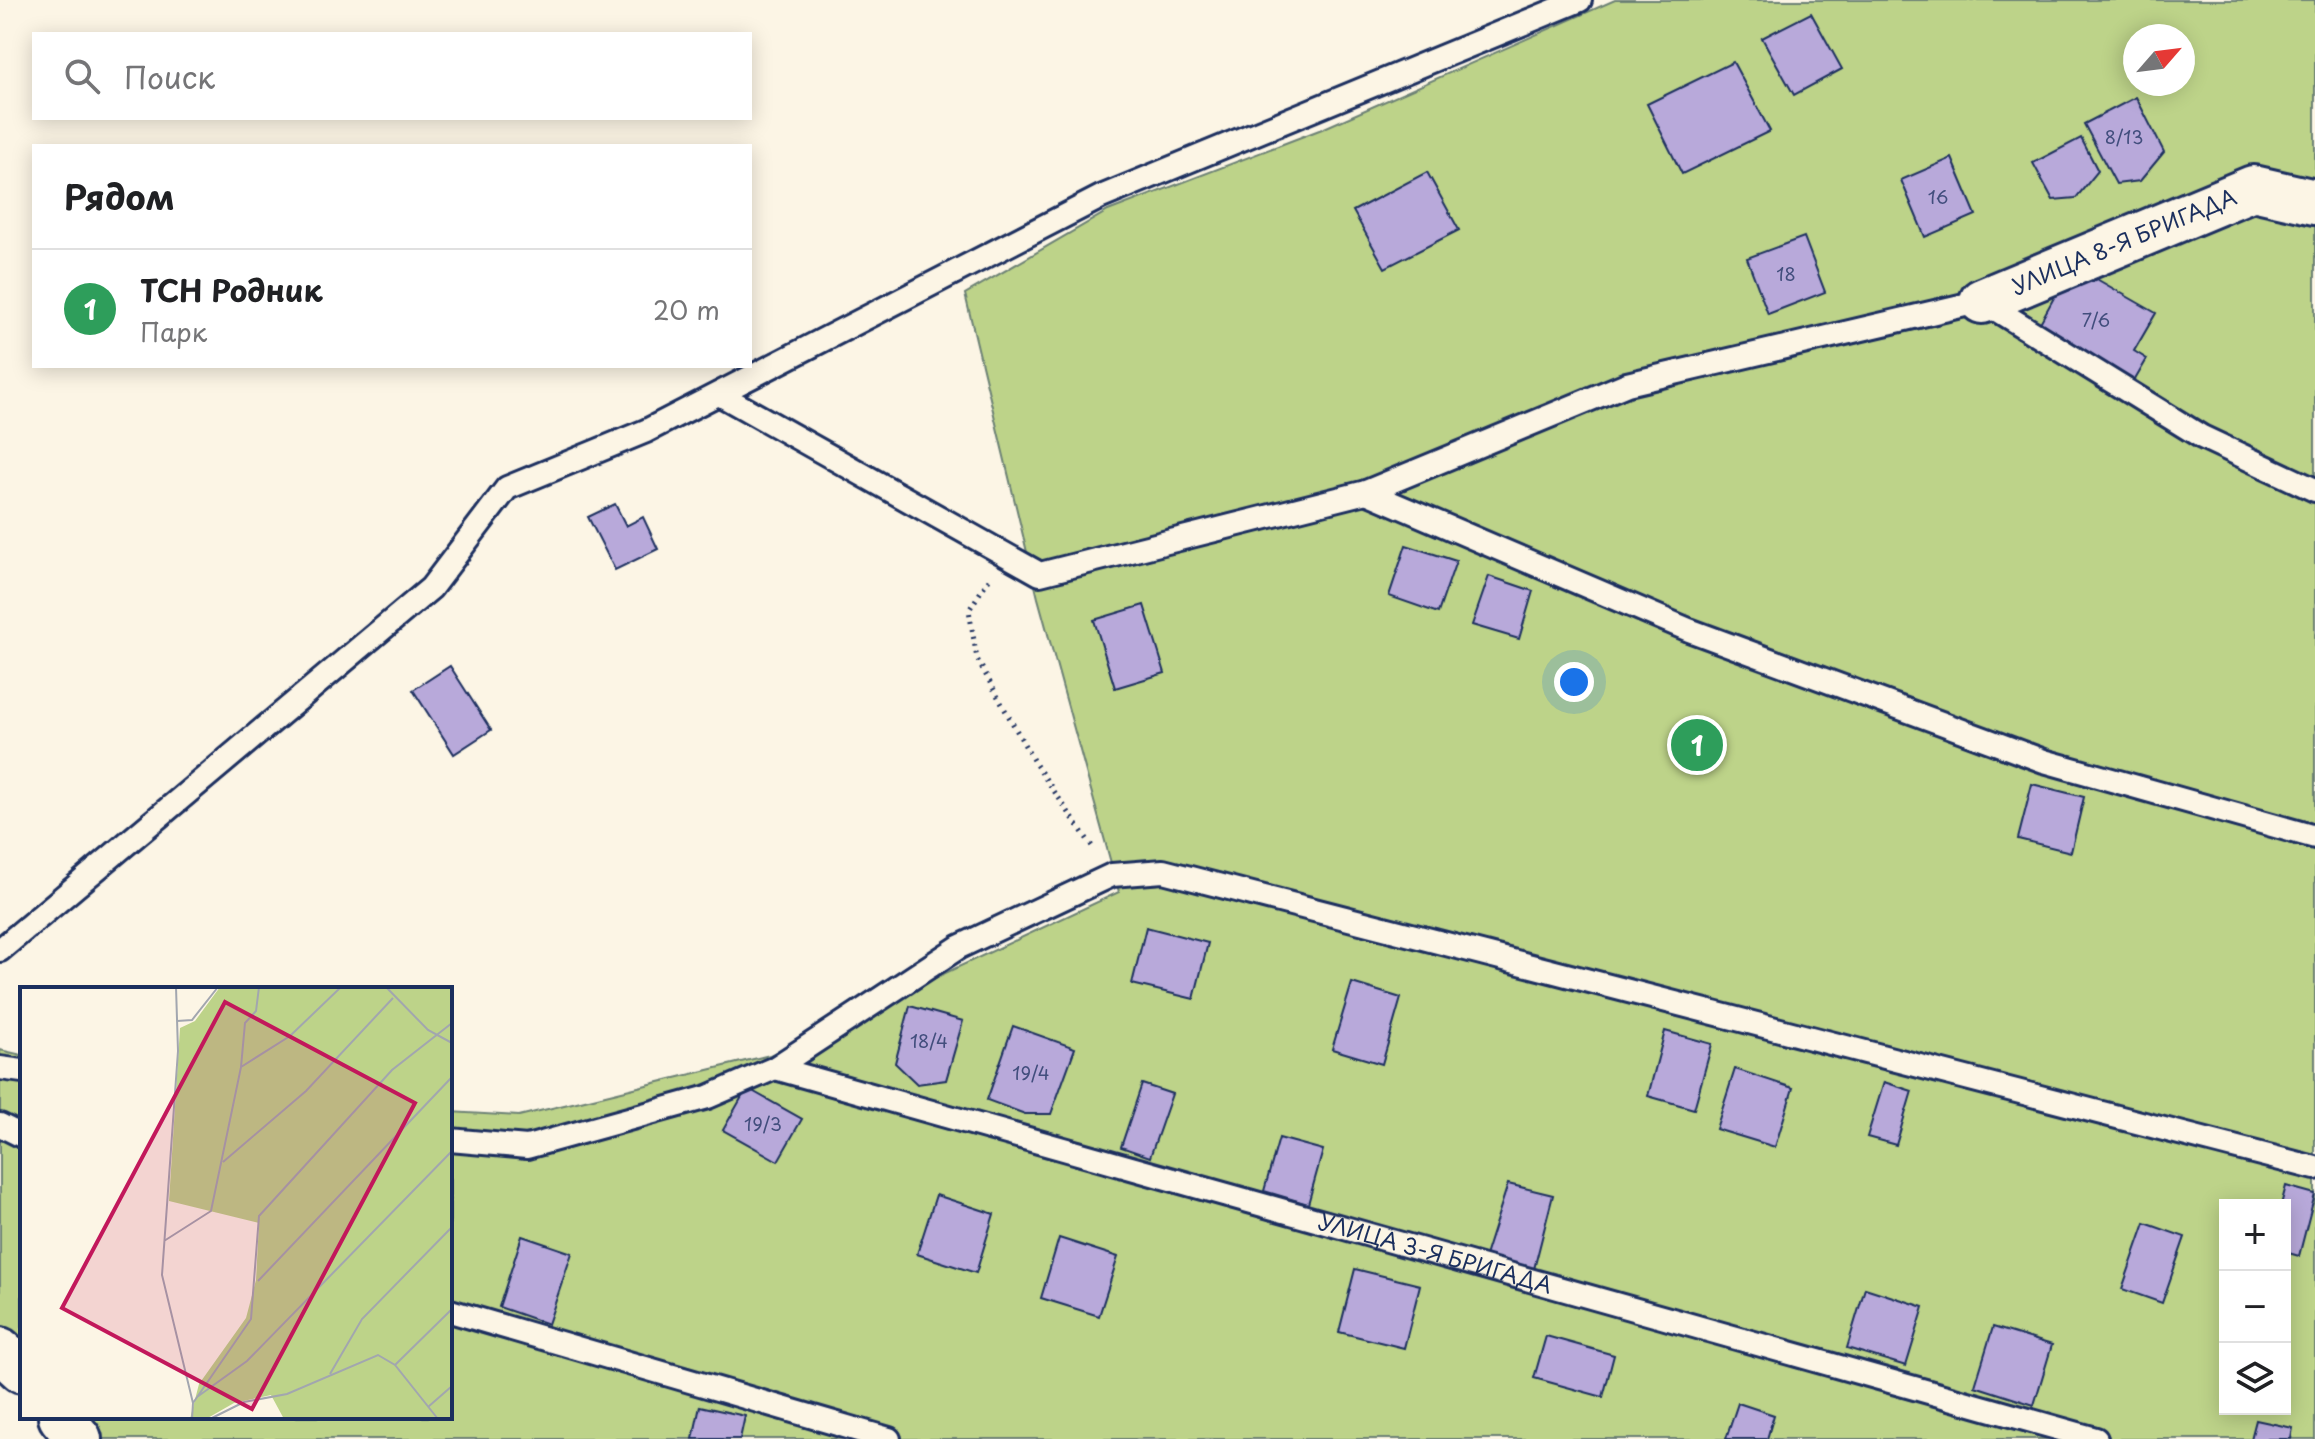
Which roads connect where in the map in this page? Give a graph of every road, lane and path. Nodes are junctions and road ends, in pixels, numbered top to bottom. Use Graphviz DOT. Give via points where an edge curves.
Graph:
graph roads {
  1 [pos="1580,0"];
  2 [pos="2315,202"];
  3 [pos="1982,301"];
  4 [pos="719,394"];
  5 [pos="2315,490"];
  6 [pos="1366,492"];
  7 [pos="1005,555"];
  8 [pos="2315,837"];
  9 [pos="1112,875"];
  10 [pos="0,950"];
  11 [pos="0,1068"];
  12 [pos="775,1068"];
  13 [pos="20,1071"];
  14 [pos="0,1125"];
  15 [pos="20,1135"];
  16 [pos="452,1140"];
  17 [pos="2315,1168"];
  18 [pos="452,1312"];
  19 [pos="0,1350"];
  20 [pos="20,1368"];
  21 [pos="63,1419"];
  22 [pos="79,1439"];
  23 [pos="889,1439"];
  24 [pos="2096,1439"];
  1 -- 4 [label="lane" via="1101,197"];
  2 -- 3 [label="street, УЛИЦА 8-Я БРИГАДА" via="2253,188"];
  3 -- 5 [label="lane" via="2202,437"];
  3 -- 6 [label="lane" via="1627,384"];
  4 -- 7 [label="lane"];
  4 -- 10 [label="lane" via="646,431 507,488 431,588"];
  6 -- 7 [label="lane" via="1040,574"];
  6 -- 8 [label="lane" via="1689,630 2044,761"];
  7 -- 9 [label="path" via="969,610 977,659 1034,762"];
  9 -- 12 [label="lane" via="959,947"];
  9 -- 17 [label="lane" via="1163,871"];
  11 -- 13 [label="lane"];
  12 -- 16 [label="lane" via="708,1097 527,1147"];
  12 -- 24 [label="lane, УЛИЦА 3-Я БРИГАДА"];
  14 -- 15 [label="lane"];
  18 -- 23 [label="lane"];
  19 -- 20 [label="street"];
  21 -- 22 [label="street"];
}
